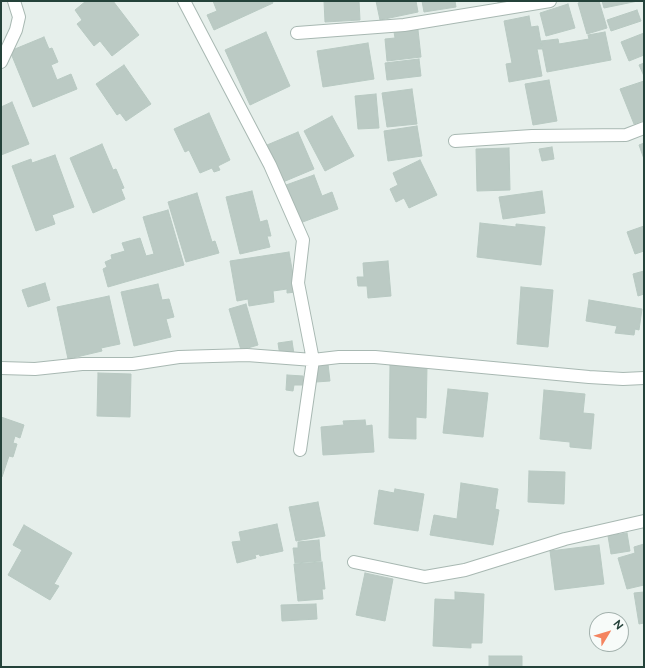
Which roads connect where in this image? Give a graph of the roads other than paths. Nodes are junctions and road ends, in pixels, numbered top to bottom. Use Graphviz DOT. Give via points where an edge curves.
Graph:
graph roads {
  1 [pos="14,1"];
  2 [pos="184,1"];
  3 [pos="550,1"];
  4 [pos="297,33"];
  5 [pos="1,62"];
  6 [pos="644,128"];
  7 [pos="455,141"];
  8 [pos="313,360"];
  9 [pos="1,368"];
  10 [pos="644,378"];
  11 [pos="300,450"];
  12 [pos="644,521"];
  13 [pos="354,562"];
  1 -- 5 [label="street" via="19,17 16,30"];
  2 -- 8 [label="street" via="270,165 303,240 298,283"];
  3 -- 4 [label="street" via="404,25"];
  6 -- 7 [label="street" via="626,135 532,136"];
  8 -- 9 [label="street" via="248,355 179,357 133,364"];
  8 -- 10 [label="street" via="339,357 382,358 590,377"];
  8 -- 11 [label="street"];
  12 -- 13 [label="street" via="565,538 465,570 425,577"];
}
